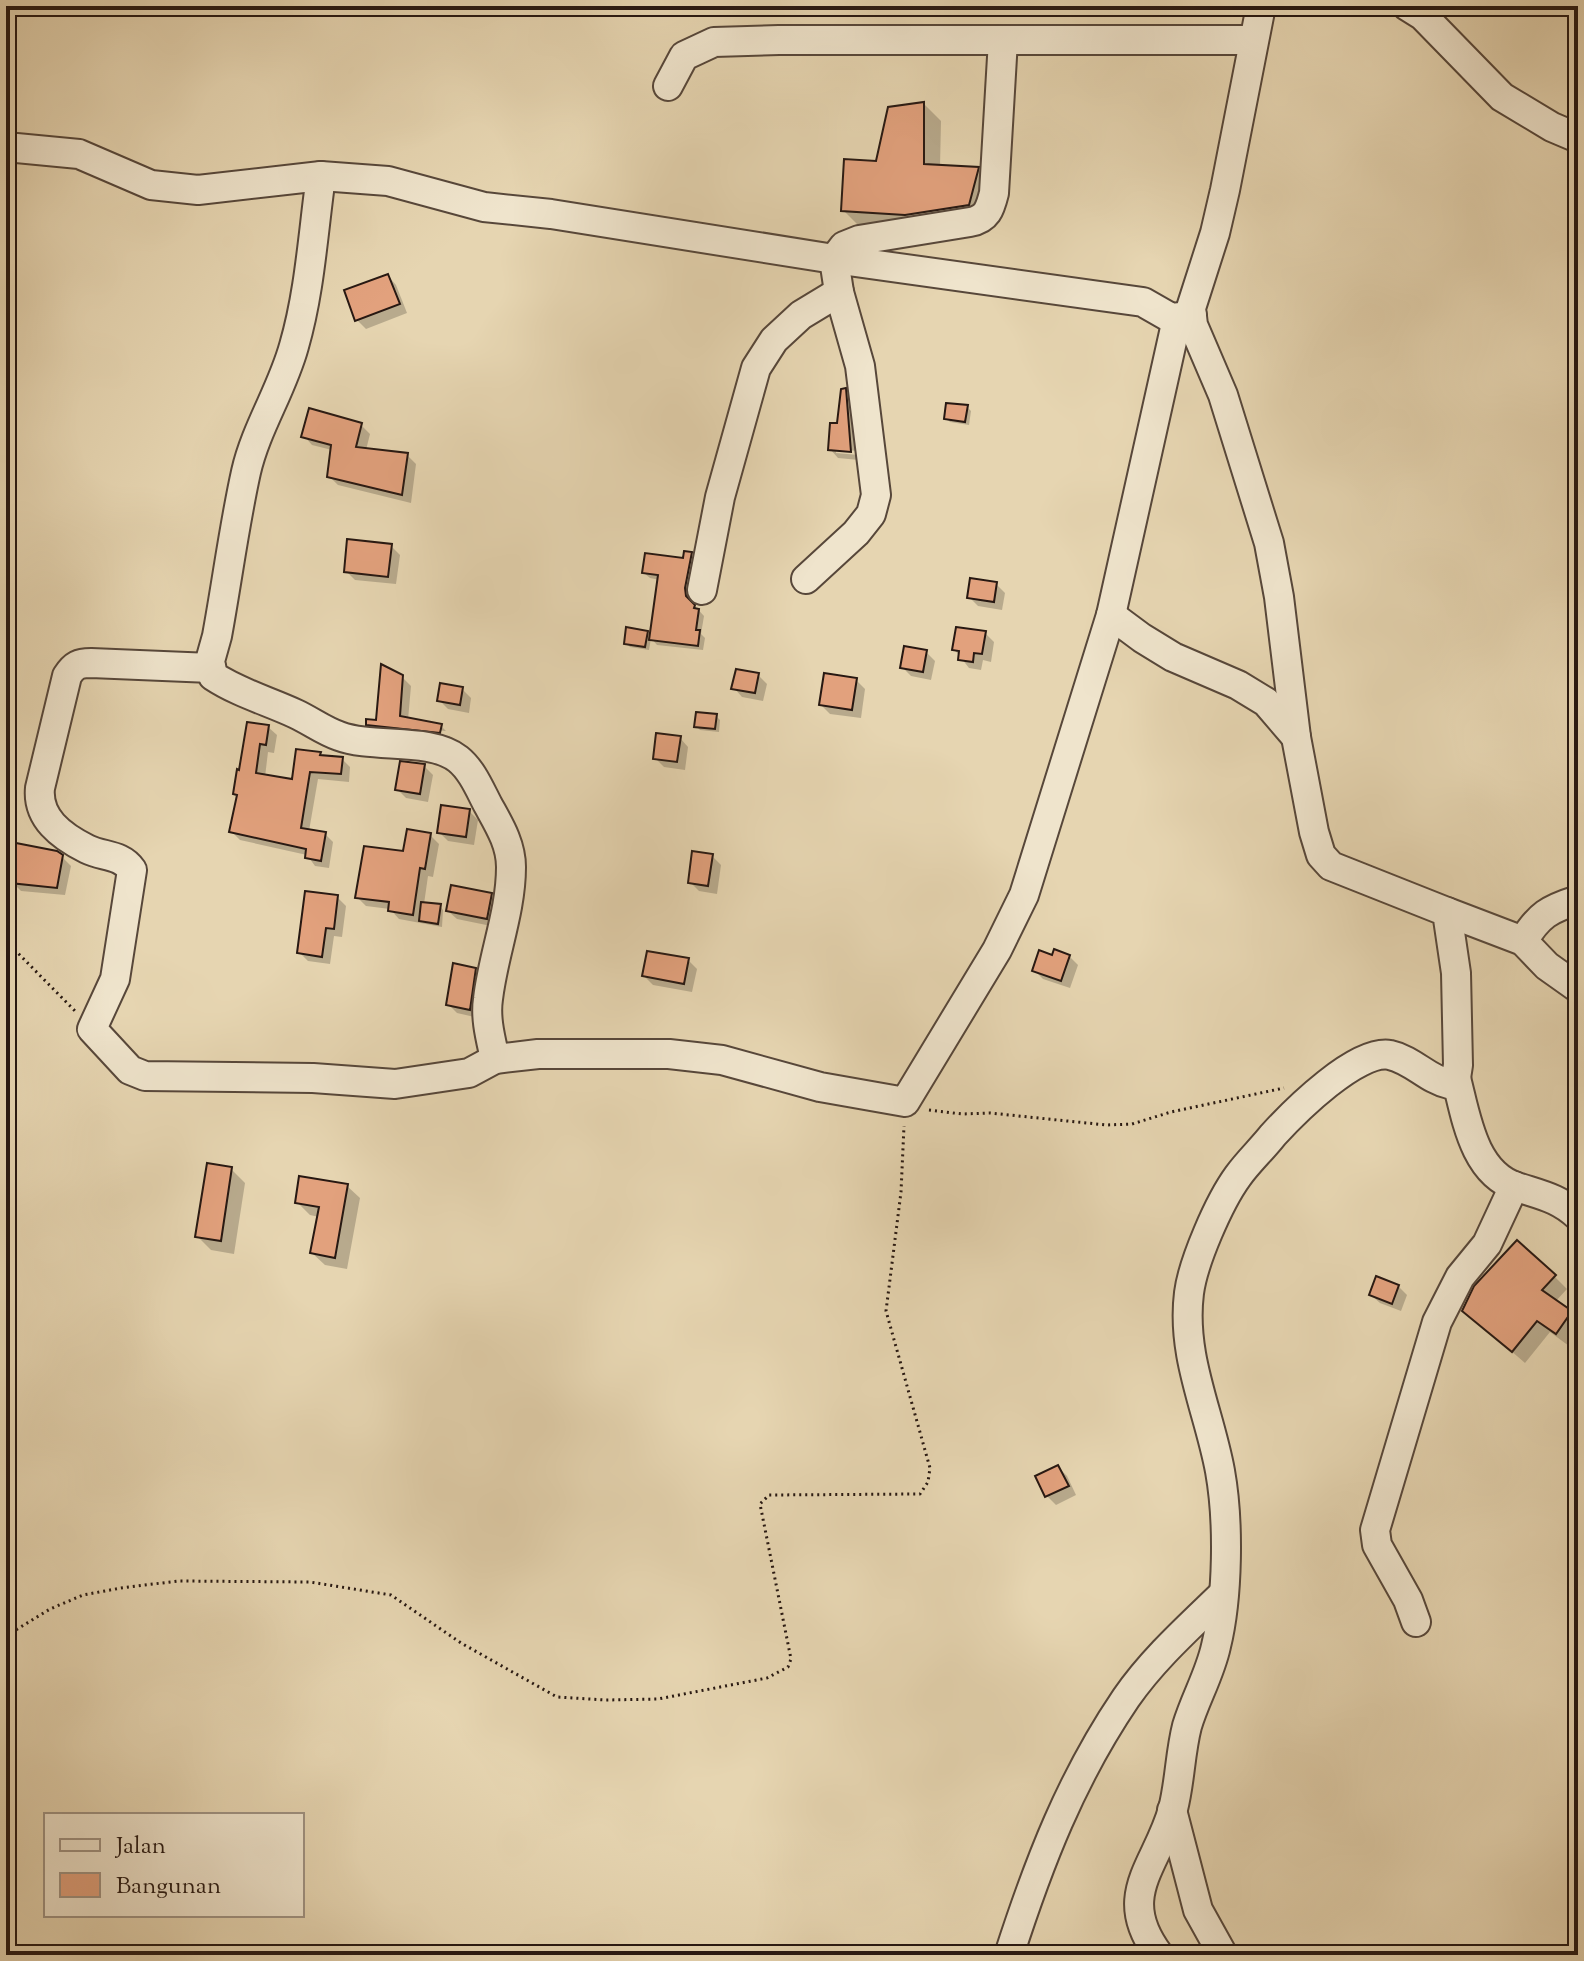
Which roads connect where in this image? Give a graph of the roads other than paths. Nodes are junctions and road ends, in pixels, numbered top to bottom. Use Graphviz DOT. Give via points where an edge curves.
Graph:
graph roads {
  1 [pos="1261,6"];
  2 [pos="1407,6"];
  3 [pos="1003,40"];
  4 [pos="1253,40"];
  5 [pos="668,86"];
  6 [pos="1578,138"];
  7 [pos="6,147"];
  8 [pos="321,176"];
  9 [pos="834,259"];
  10 [pos="839,292"];
  11 [pos="1185,317"];
  12 [pos="806,579"];
  13 [pos="702,590"];
  14 [pos="1111,615"];
  15 [pos="211,668"];
  16 [pos="1296,737"];
  17 [pos="1578,900"];
  18 [pos="1447,912"];
  19 [pos="1523,941"];
  20 [pos="1578,988"];
  21 [pos="495,1059"];
  22 [pos="1456,1078"];
  23 [pos="1514,1186"];
  24 [pos="1578,1216"];
  25 [pos="1223,1594"];
  26 [pos="1416,1622"];
  27 [pos="1172,1810"];
  28 [pos="1009,1955"];
  29 [pos="1159,1955"];
  30 [pos="1223,1955"];
  1 -- 4 [label="street"];
  2 -- 6 [label="street" via="1502,97"];
  3 -- 4 [label="street"];
  3 -- 5 [label="street" via="714,42 684,56"];
  3 -- 9 [label="street" via="989,211 980,220 859,240 844,246"];
  4 -- 11 [label="street" via="1215,233"];
  7 -- 8 [label="street" via="79,154 151,185 198,190"];
  8 -- 9 [label="street" via="388,181 484,207"];
  8 -- 15 [label="street" via="303,309 294,348 246,470"];
  9 -- 10 [label="street"];
  9 -- 11 [label="street" via="1143,302"];
  10 -- 12 [label="street" via="860,366 876,495 864,524"];
  10 -- 13 [label="street" via="783,331 756,368 720,497"];
  11 -- 14 [label="street"];
  11 -- 16 [label="street" via="1223,395 1269,543"];
  14 -- 16 [label="street" via="1173,657 1266,702"];
  14 -- 21 [label="street" via="1024,895 997,950 905,1102 820,1087 722,1060 669,1054"];
  15 -- 21 [label="street" via="213,676 227,685 340,737 440,751 458,759 474,779 507,839 511,865 487,1001"];
  15 -- 21 [label="street" via="79,663 67,676 38,804 60,831 88,849 126,862 132,870 115,979 92,1029 130,1070 145,1076 395,1084 469,1073"];
  16 -- 18 [label="street" via="1321,855 1331,866"];
  17 -- 19 [label="street" via="1551,908"];
  18 -- 19 [label="street"];
  18 -- 22 [label="street" via="1456,973"];
  19 -- 20 [label="street"];
  22 -- 23 [label="street" via="1474,1145 1490,1168"];
  22 -- 25 [label="street" via="1449,1084 1435,1081 1404,1060 1371,1056 1287,1120 1236,1178 1201,1247 1189,1293 1188,1344 1220,1472"];
  23 -- 24 [label="street" via="1558,1199"];
  23 -- 26 [label="street" via="1487,1244 1446,1298 1375,1530 1377,1545"];
  25 -- 27 [label="street" via="1216,1646 1183,1742"];
  25 -- 28 [label="street" via="1127,1696 1072,1789"];
  27 -- 29 [label="street" via="1144,1875 1138,1907 1145,1937"];
  27 -- 30 [label="street" via="1198,1910"];
}
